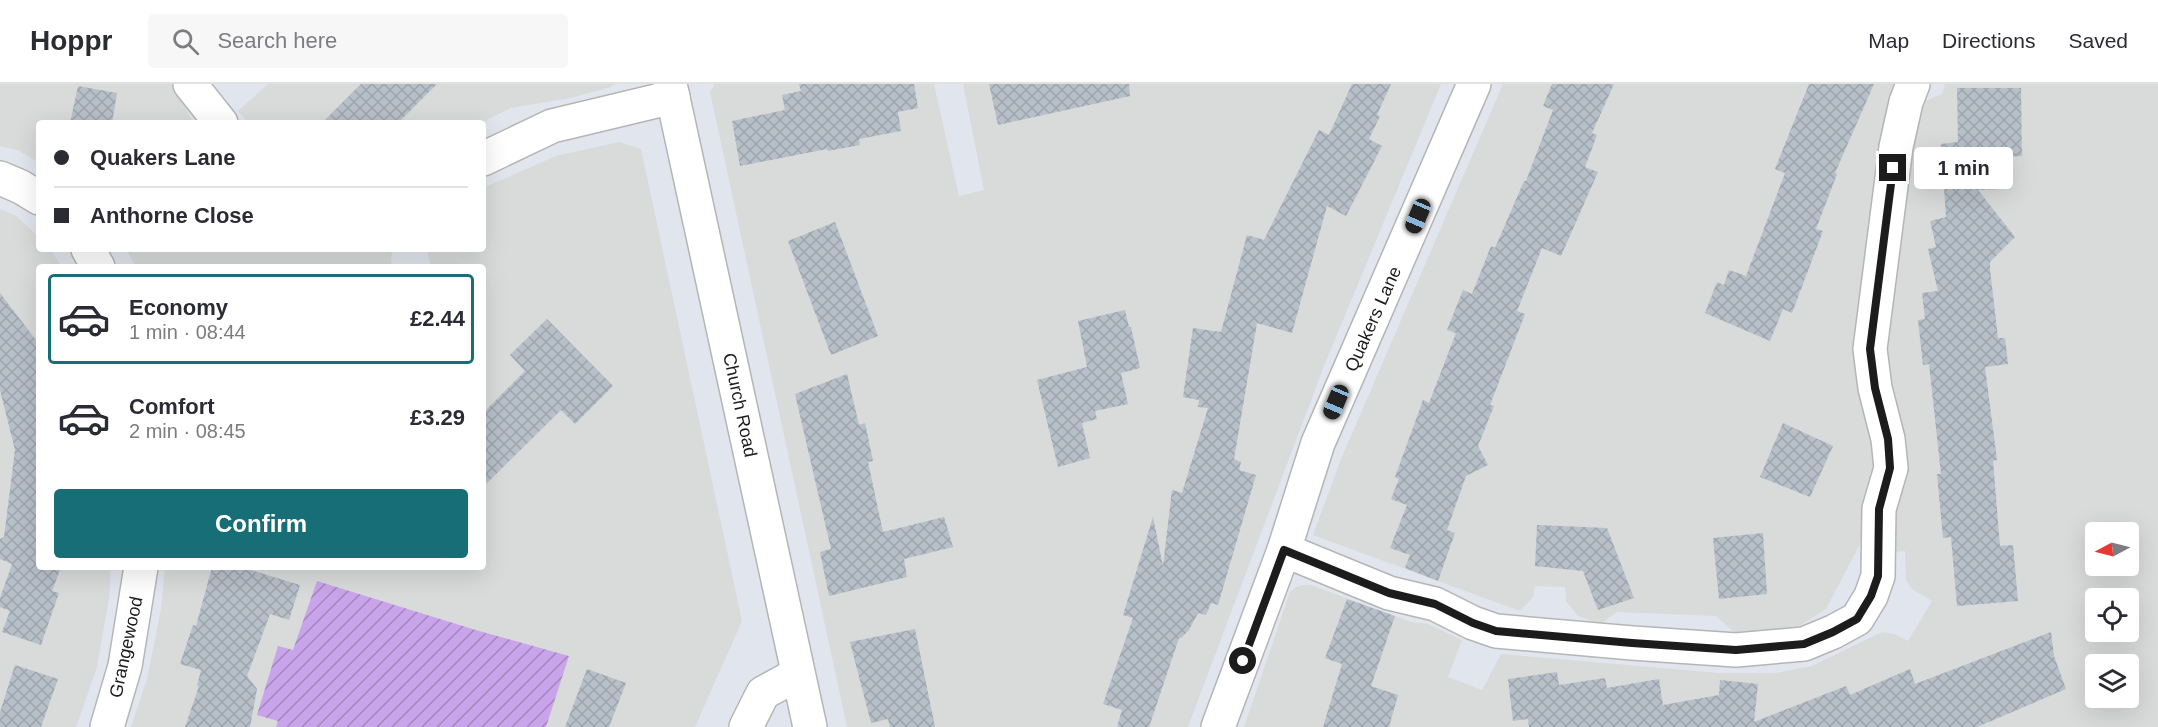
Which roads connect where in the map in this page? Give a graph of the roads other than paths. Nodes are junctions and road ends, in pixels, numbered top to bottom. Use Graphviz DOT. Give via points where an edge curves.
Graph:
graph roads {
  1 [pos="190,84"];
  2 [pos="1474,84"];
  3 [pos="1913,84"];
  4 [pos="671,91"];
  5 [pos="218,120"];
  6 [pos="486,158"];
  7 [pos="0,178"];
  8 [pos="36,196"];
  9 [pos="1284,550"];
  10 [pos="141,570"];
  11 [pos="798,674"];
  12 [pos="107,727"];
  13 [pos="746,727"];
  14 [pos="810,727"];
  15 [pos="1218,727"];
  1 -- 5 [label="street"];
  2 -- 9 [label="street, Quakers Lane" via="1318,444"];
  3 -- 9 [label="street" via="1896,147 1870,349 1890,468 1879,509 1878,576 1857,619 1804,644 1736,650 1496,631 1435,604 1389,593"];
  4 -- 6 [label="street" via="552,126"];
  4 -- 11 [label="street, Church Road"];
  7 -- 8 [label="street"];
  9 -- 15 [label="street, Quakers Lane"];
  10 -- 12 [label="street, Grangewood" via="125,666"];
  11 -- 13 [label="street" via="763,693"];
  11 -- 14 [label="street, Church Road"];
}
